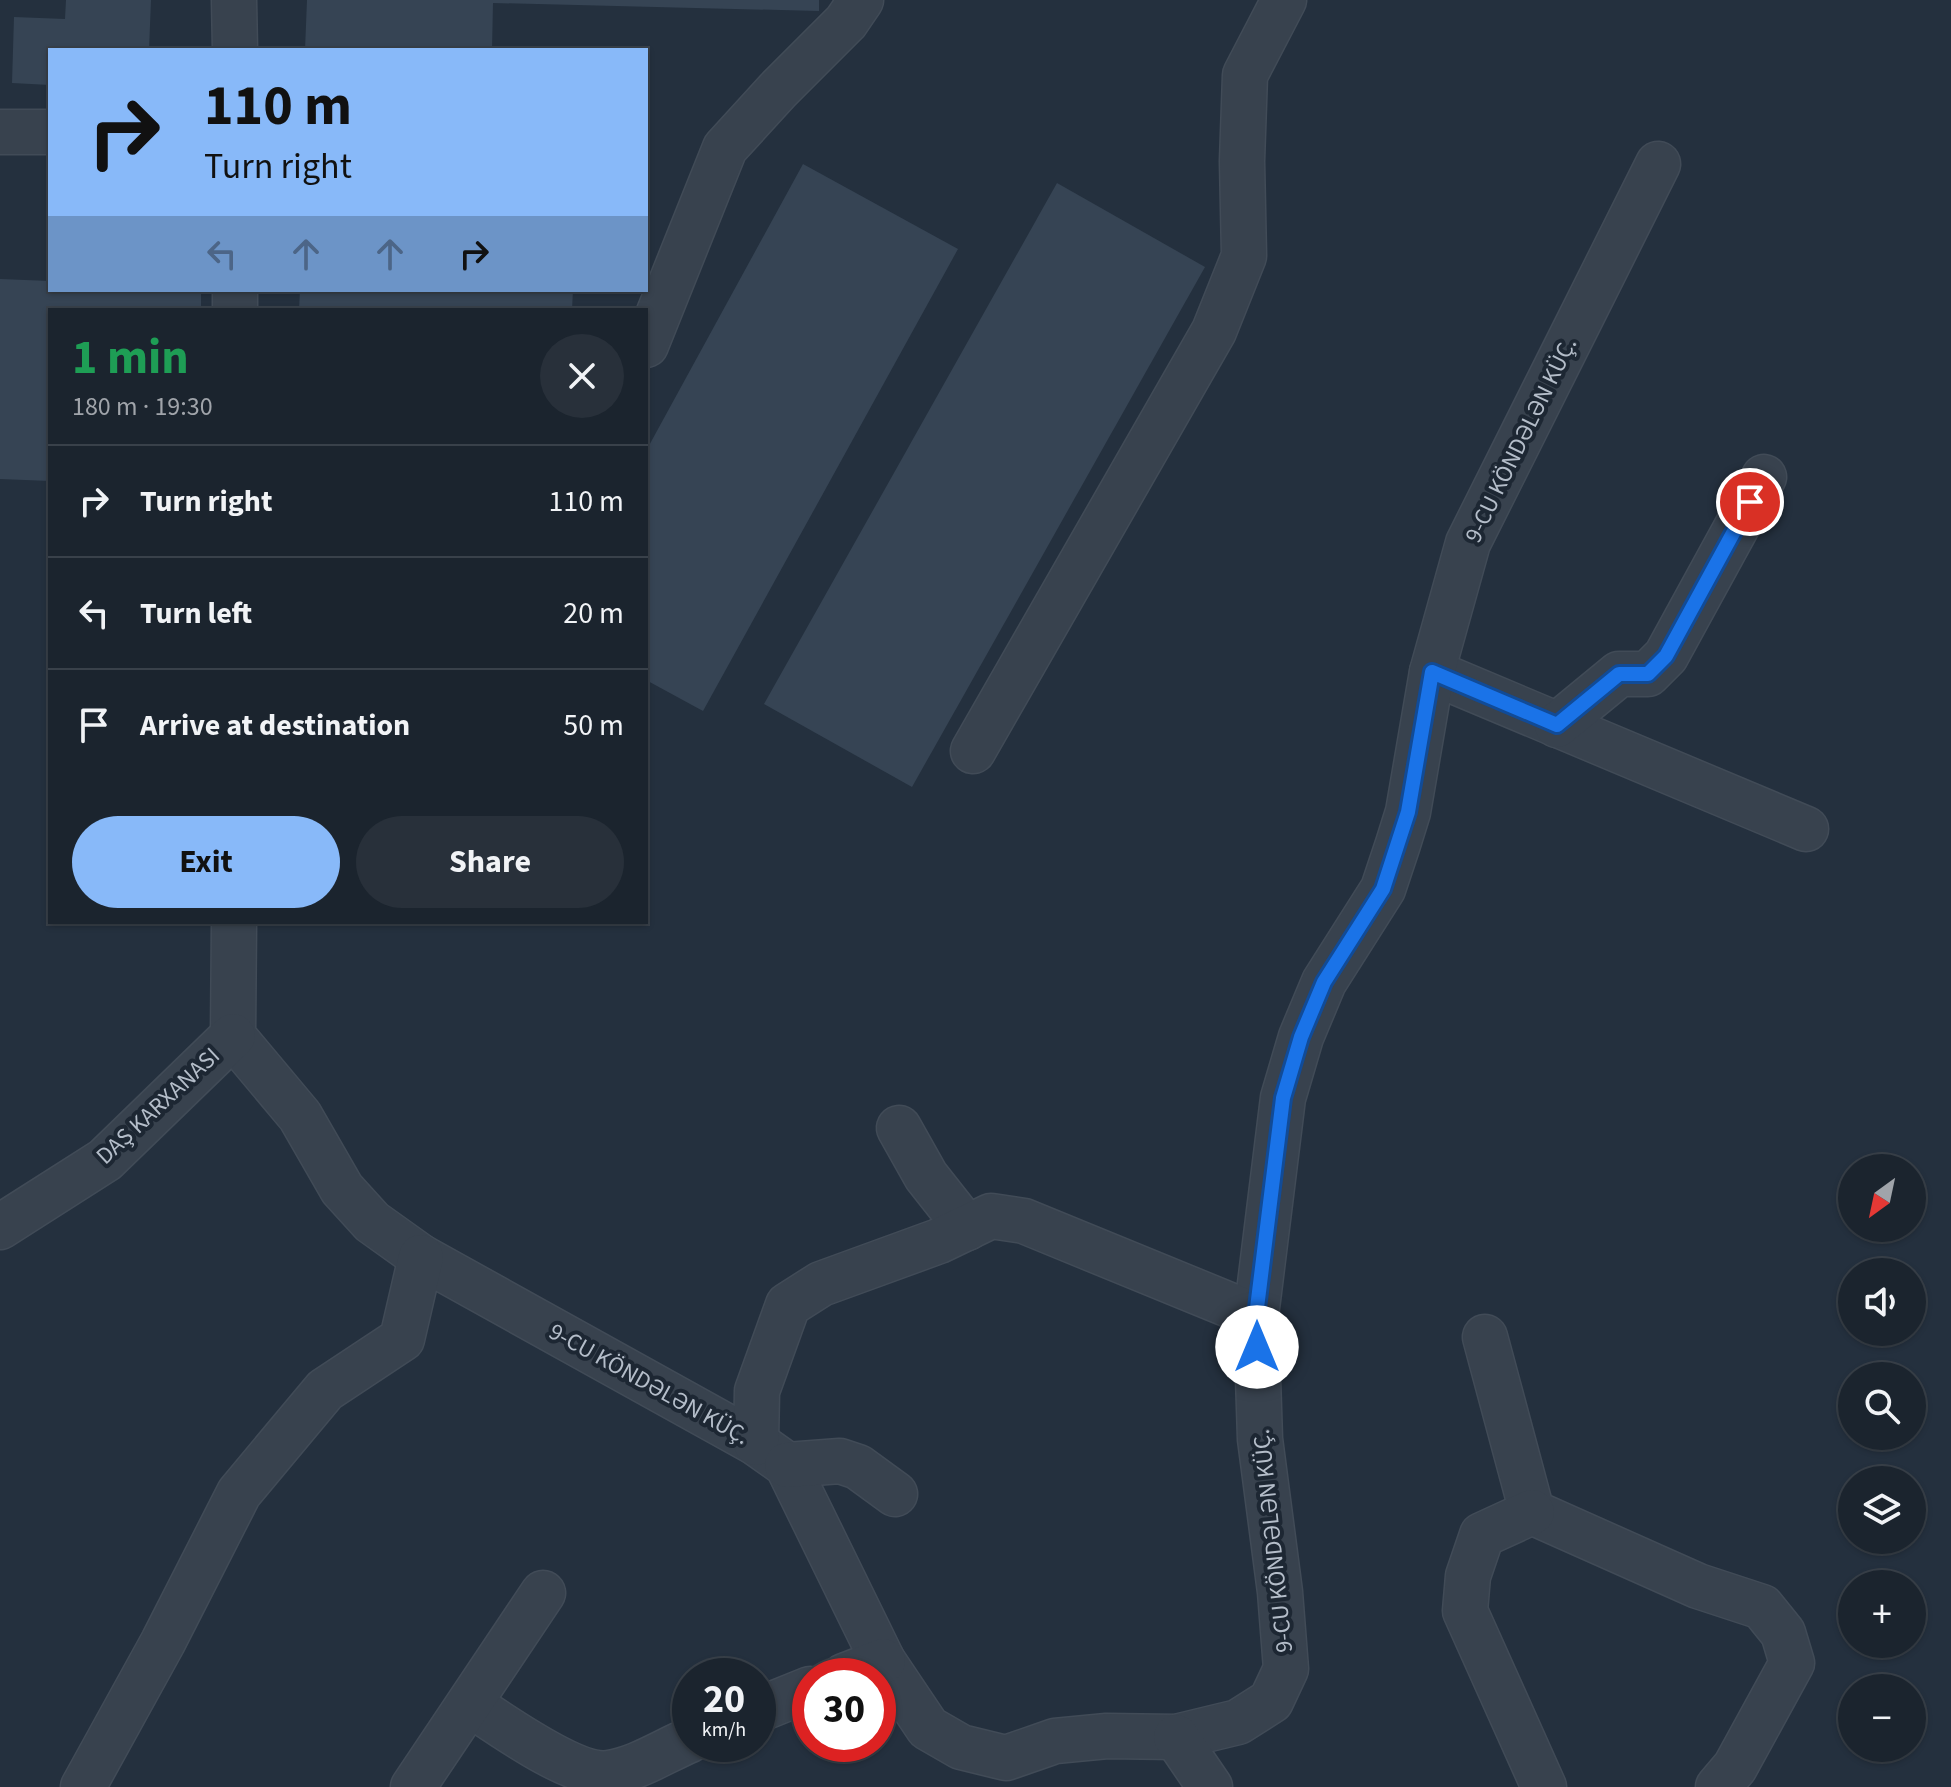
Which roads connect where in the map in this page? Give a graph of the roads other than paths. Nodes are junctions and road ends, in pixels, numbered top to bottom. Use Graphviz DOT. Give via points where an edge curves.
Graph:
graph roads {
  1 [pos="234,0"];
  2 [pos="861,0"];
  3 [pos="1284,0"];
  4 [pos="235,48"];
  5 [pos="0,132"];
  6 [pos="48,132"];
  7 [pos="1658,164"];
  8 [pos="648,340"];
  9 [pos="1764,477"];
  10 [pos="1432,672"];
  11 [pos="1557,725"];
  12 [pos="973,751"];
  13 [pos="1806,829"];
  14 [pos="234,924"];
  15 [pos="233,1036"];
  16 [pos="899,1128"];
  17 [pos="0,1227"];
  18 [pos="967,1228"];
  19 [pos="421,1257"];
  20 [pos="1256,1316"];
  21 [pos="1485,1337"];
  22 [pos="772,1454"];
  23 [pos="895,1494"];
  24 [pos="1532,1512"];
  25 [pos="543,1593"];
  26 [pos="860,1658"];
  27 [pos="896,1698"];
  28 [pos="470,1704"];
  29 [pos="1176,1737"];
  30 [pos="672,1748"];
  31 [pos="1012,1773"];
  32 [pos="83,1787"];
  33 [pos="413,1787"];
  34 [pos="1210,1787"];
  35 [pos="1544,1787"];
  36 [pos="1718,1787"];
  1 -- 4 [label="street"];
  2 -- 8 [label="street" via="725,148"];
  3 -- 12 [label="street" via="1245,75 1244,256 1214,331"];
  5 -- 6 [label="street"];
  7 -- 10 [label="street, 9-CU KÖNDƏLƏN KÜÇ." via="1468,543"];
  9 -- 11 [label="street" via="1666,656 1648,674 1619,674"];
  10 -- 11 [label="street"];
  10 -- 20 [label="street, 9-CU KÖNDƏLƏN KÜÇ." via="1408,812 1383,889 1324,982 1283,1098"];
  11 -- 13 [label="street"];
  14 -- 15 [label="street"];
  15 -- 17 [label="street" via="105,1160"];
  15 -- 19 [label="street, 9-CU KÖNDƏLƏN KÜÇ." via="300,1116 342,1189 372,1222"];
  16 -- 18 [label="street" via="926,1176"];
  18 -- 20 [label="street" via="991,1216 1024,1221"];
  18 -- 22 [label="street" via="821,1284 788,1305 757,1391"];
  19 -- 22 [label="street, 9-CU KÖNDƏLƏN KÜÇ."];
  19 -- 32 [label="street" via="402,1339 325,1390 239,1493"];
  20 -- 29 [label="street, 9-CU KÖNDƏLƏN KÜÇ." via="1260,1439 1286,1669 1271,1701 1238,1722"];
  21 -- 24 [label="street"];
  22 -- 23 [label="street" via="840,1461 858,1467"];
  22 -- 26 [label="street, 9-CU KÖNDƏLƏN KÜÇ."];
  24 -- 35 [label="street" via="1482,1535 1468,1576 1465,1611"];
  24 -- 36 [label="street" via="1698,1586 1762,1607 1783,1633 1792,1663 1735,1767"];
  25 -- 28 [label="street"];
  27 -- 31 [label="street, 9-CU KÖNDƏLƏN KÜÇ." via="928,1728"];
  28 -- 30 [label="street" via="592,1773 628,1769"];
  28 -- 33 [label="street"];
  29 -- 31 [label="street, 9-CU KÖNDƏLƏN KÜÇ." via="1055,1741"];
  29 -- 34 [label="street"];
}
